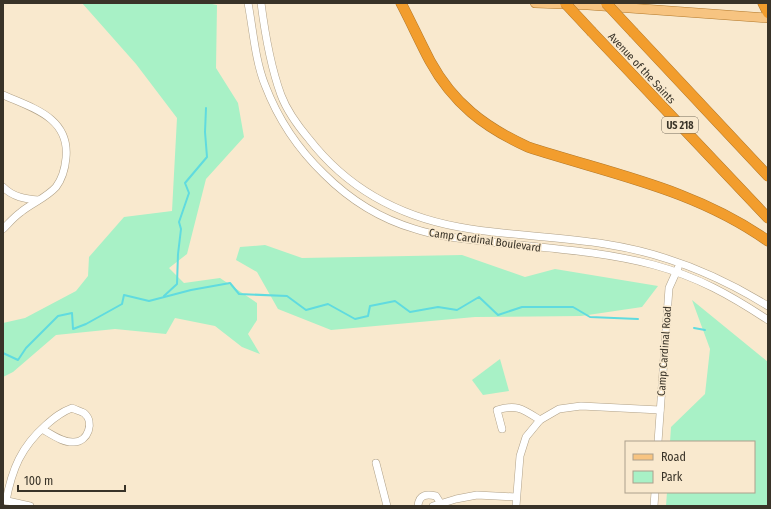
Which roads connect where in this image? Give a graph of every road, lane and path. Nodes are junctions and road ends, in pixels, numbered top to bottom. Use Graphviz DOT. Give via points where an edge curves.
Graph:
graph roads {
  1 [pos="248,3"];
  2 [pos="262,3"];
  3 [pos="401,3"];
  4 [pos="535,3"];
  5 [pos="565,3"];
  6 [pos="606,3"];
  7 [pos="763,3"];
  8 [pos="768,13"];
  9 [pos="768,18"];
  10 [pos="3,95"];
  11 [pos="768,176"];
  12 [pos="3,187"];
  13 [pos="38,200"];
  14 [pos="768,218"];
  15 [pos="3,229"];
  16 [pos="768,241"];
  17 [pos="680,263"];
  18 [pos="676,272"];
  19 [pos="768,306"];
  20 [pos="768,320"];
  21 [pos="660,410"];
  22 [pos="540,420"];
  23 [pos="42,429"];
  24 [pos="502,429"];
  25 [pos="658,441"];
  26 [pos="376,463"];
  27 [pos="655,493"];
  28 [pos="516,497"];
  29 [pos="5,500"];
  30 [pos="441,504"];
  31 [pos="30,506"];
  32 [pos="388,506"];
  33 [pos="418,506"];
  34 [pos="433,506"];
  35 [pos="516,506"];
  36 [pos="654,506"];
  1 -- 18 [label="street, Camp Cardinal Boulevard" via="264,84 275,107 295,141 316,167 338,188 358,202 414,229 443,236 593,254"];
  2 -- 17 [label="street, Camp Cardinal Boulevard" via="266,42 282,96 296,123 320,153 348,180 380,201 406,213 460,227 606,244 639,250"];
  3 -- 16 [label="highway" via="447,87 466,108 492,129 528,147 686,196 732,217"];
  4 -- 9 [label="main road"];
  5 -- 14 [label="highway, Avenue of the Saints / US 218, bridge"];
  6 -- 11 [label="highway, Avenue of the Saints / US 218, bridge"];
  7 -- 8 [label="highway"];
  10 -- 13 [label="street" via="45,114 58,126 63,135 67,152 64,171 55,187"];
  12 -- 13 [label="street" via="13,195"];
  13 -- 15 [label="street" via="20,212"];
  17 -- 18 [label="street, Camp Cardinal Road"];
  17 -- 19 [label="street, Camp Cardinal Boulevard" via="712,275"];
  18 -- 20 [label="street, Camp Cardinal Boulevard" via="711,285"];
  18 -- 21 [label="street, Camp Cardinal Road" via="669,288"];
  21 -- 22 [label="street" via="581,406 559,409"];
  21 -- 25 [label="street, Camp Cardinal Road"];
  22 -- 24 [label="street" via="517,407 501,409 497,410"];
  22 -- 28 [label="street" via="526,437 520,456"];
  23 -- 23 [label="street" via="68,442 76,442 87,434 89,427 85,414 72,408 58,415"];
  23 -- 29 [label="street" via="24,449"];
  26 -- 32 [label="street"];
  27 -- 36 [label="street"];
  28 -- 30 [label="street" via="477,495"];
  28 -- 35 [label="street"];
  29 -- 31 [label="street"];
  30 -- 33 [label="street" via="436,496 427,494 418,501"];
  30 -- 34 [label="street"];
}
